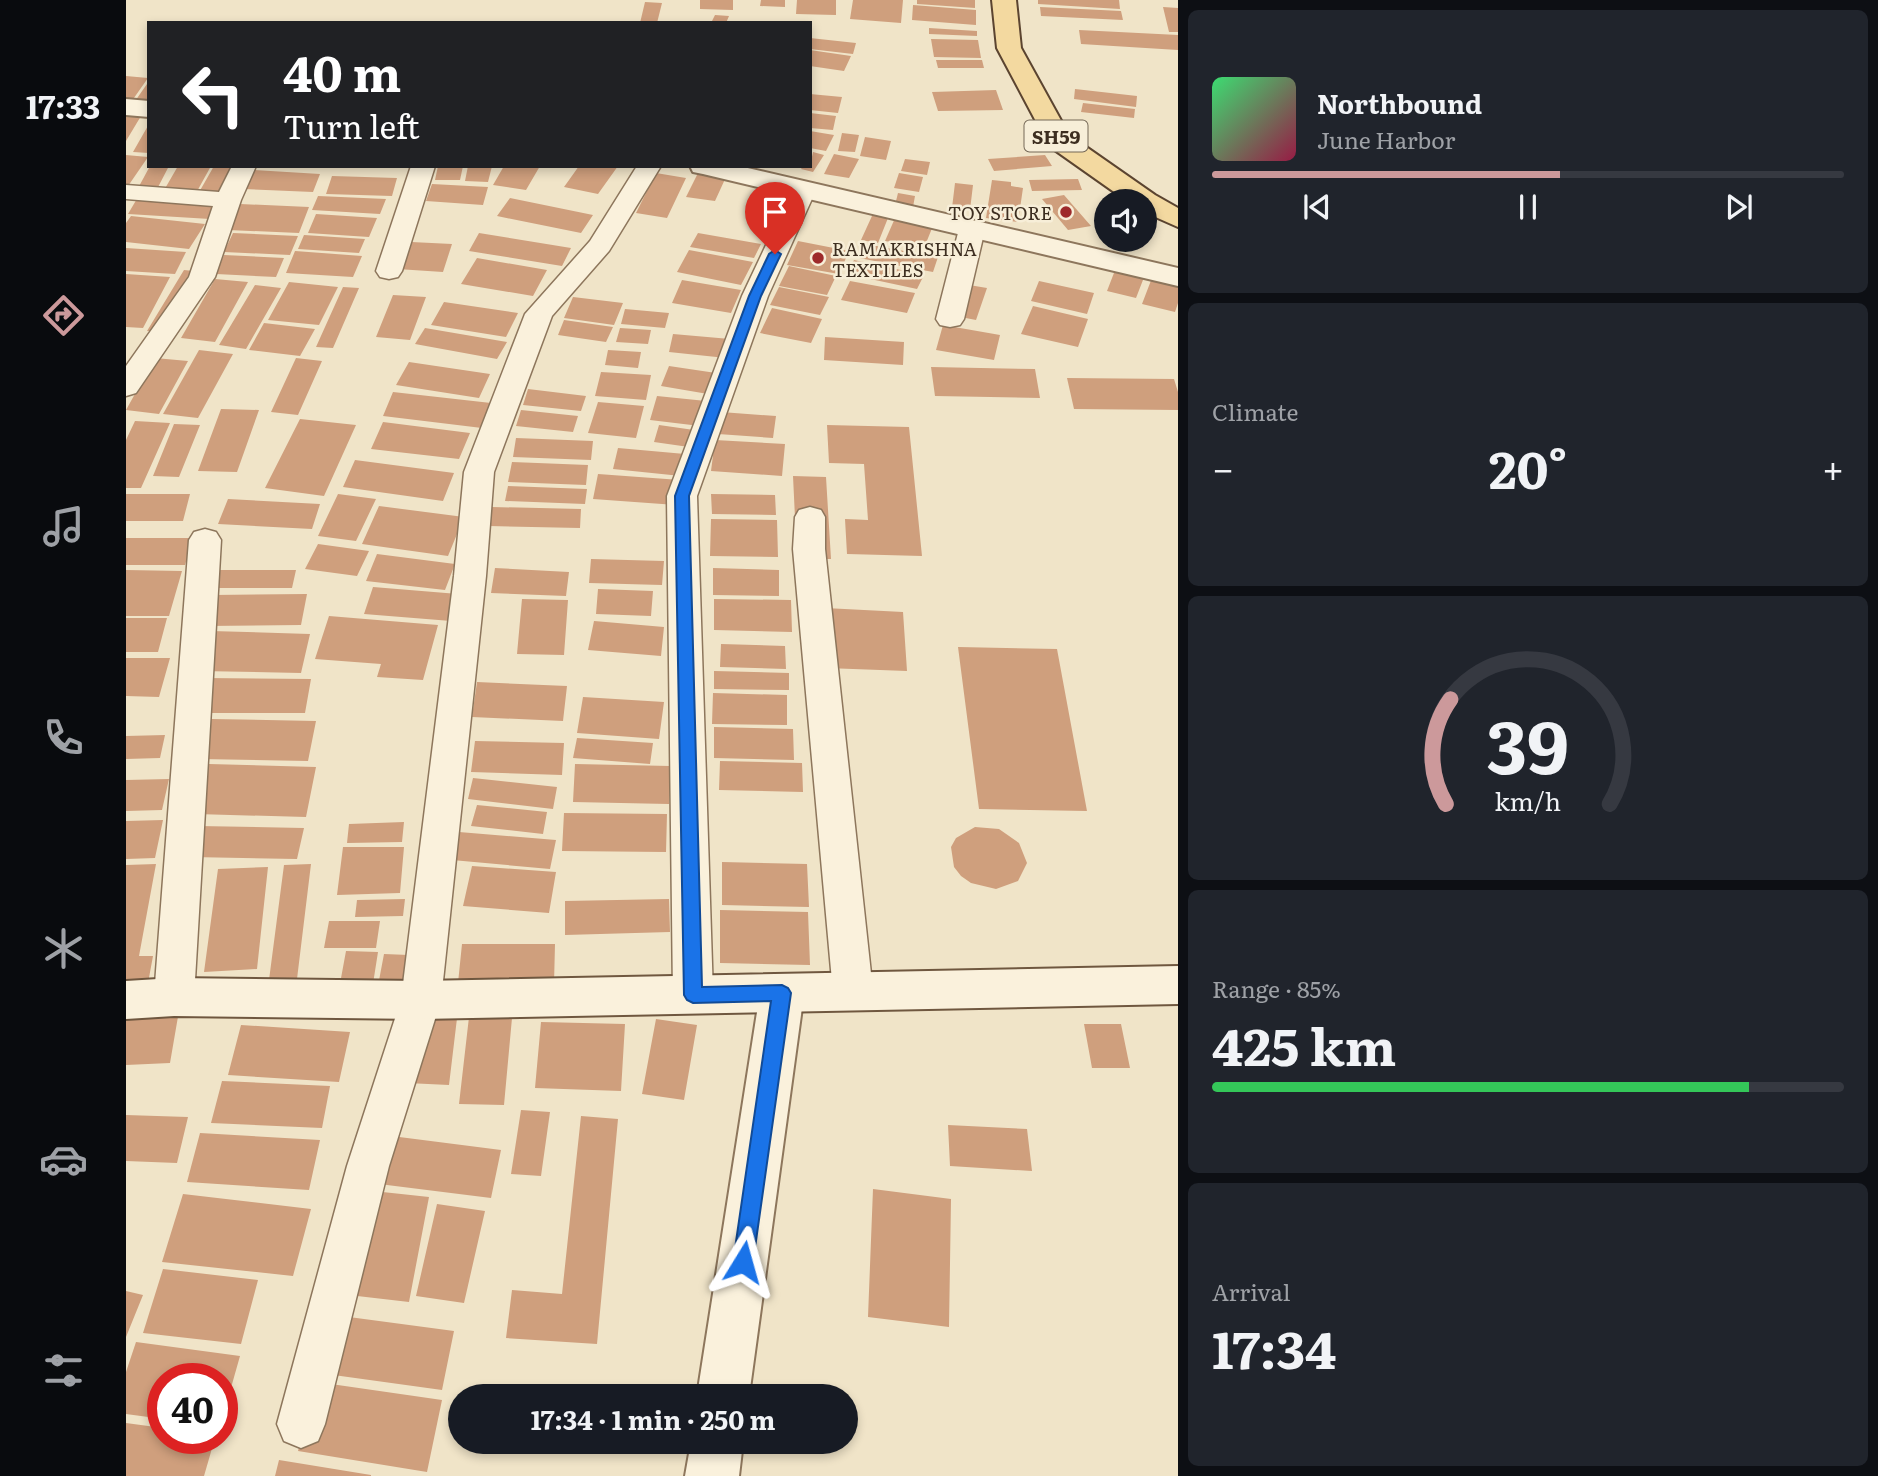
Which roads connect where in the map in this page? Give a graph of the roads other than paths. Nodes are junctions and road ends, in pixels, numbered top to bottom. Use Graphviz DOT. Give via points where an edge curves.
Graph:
graph roads {
  1 [pos="1004,0"];
  2 [pos="126,107"];
  3 [pos="147,109"];
  4 [pos="243,168"];
  5 [pos="423,168"];
  6 [pos="648,168"];
  7 [pos="711,168"];
  8 [pos="804,190"];
  9 [pos="126,192"];
  10 [pos="228,200"];
  11 [pos="1178,219"];
  12 [pos="972,229"];
  13 [pos="389,271"];
  14 [pos="1178,277"];
  15 [pos="950,318"];
  16 [pos="126,387"];
  17 [pos="810,517"];
  18 [pos="205,540"];
  19 [pos="1178,985"];
  20 [pos="853,992"];
  21 [pos="782,993"];
  22 [pos="693,995"];
  23 [pos="174,997"];
  24 [pos="126,1000"];
  25 [pos="421,1000"];
  26 [pos="725,1384"];
  27 [pos="301,1424"];
  28 [pos="715,1454"];
  29 [pos="712,1476"];
  1 -- 11 [label="main road, SH59" via="1009,48 1058,140"];
  2 -- 3 [label="street"];
  4 -- 10 [label="street"];
  5 -- 13 [label="street"];
  6 -- 25 [label="street" via="600,245 539,314 479,472"];
  7 -- 8 [label="street"];
  8 -- 12 [label="street"];
  8 -- 22 [label="street" via="755,296 682,496"];
  9 -- 10 [label="street"];
  10 -- 16 [label="street" via="202,277"];
  12 -- 14 [label="street"];
  12 -- 15 [label="street"];
  17 -- 20 [label="street" via="809,549"];
  18 -- 23 [label="street"];
  19 -- 20 [label="street"];
  20 -- 21 [label="street"];
  21 -- 22 [label="street"];
  21 -- 26 [label="street"];
  22 -- 25 [label="street"];
  23 -- 24 [label="street"];
  23 -- 25 [label="street"];
  25 -- 27 [label="street" via="368,1166"];
  28 -- 29 [label="street"];
}
